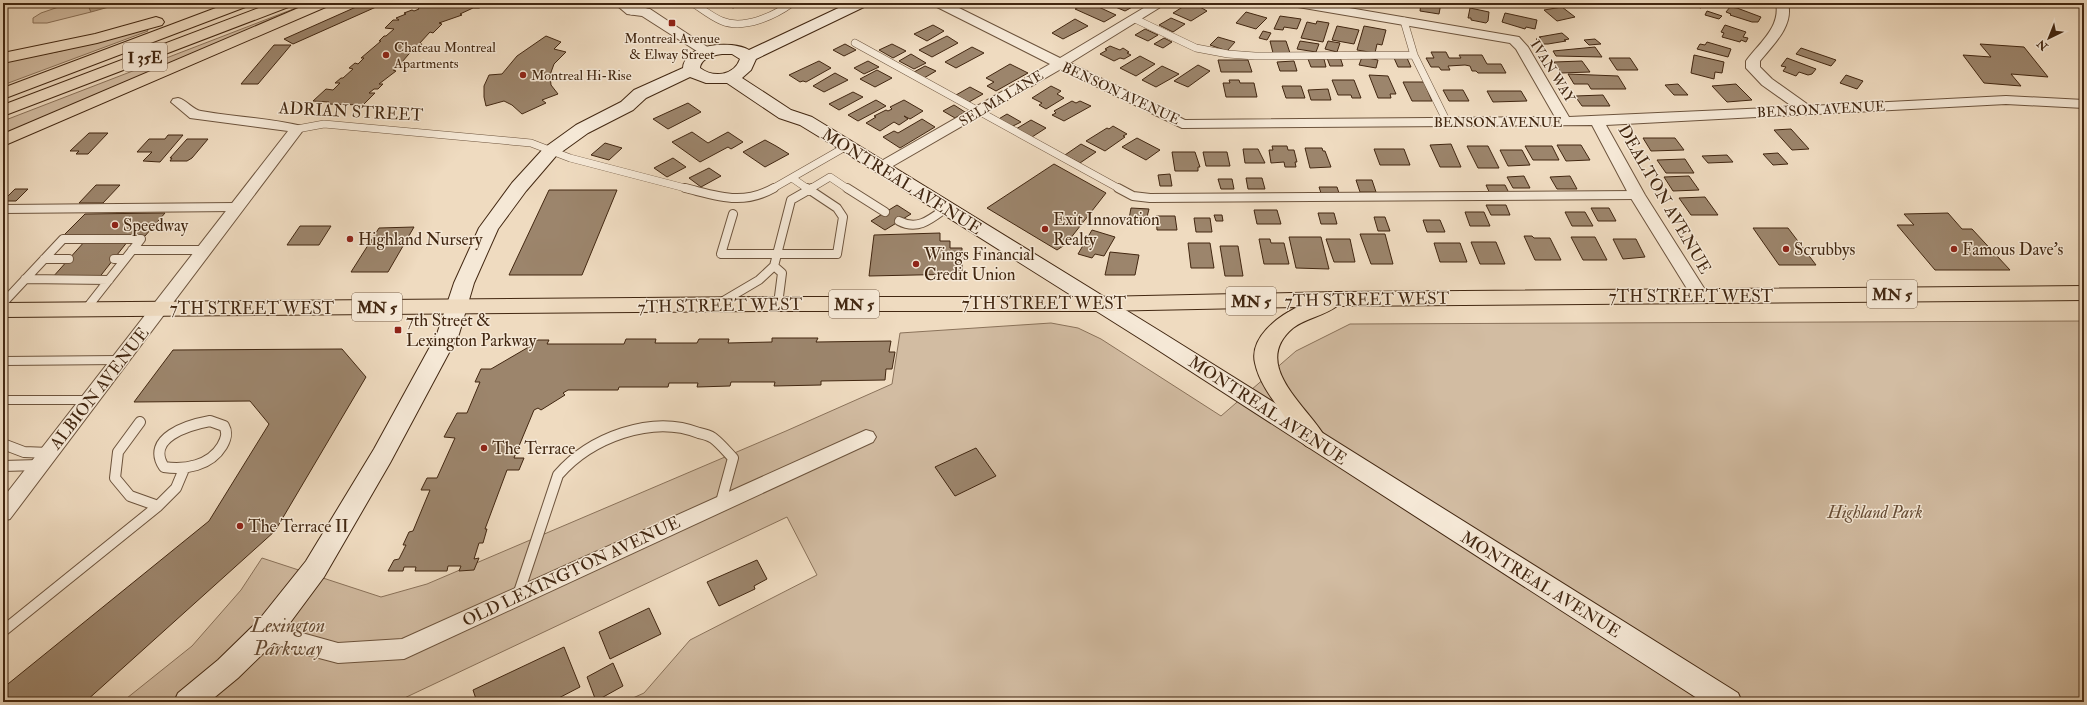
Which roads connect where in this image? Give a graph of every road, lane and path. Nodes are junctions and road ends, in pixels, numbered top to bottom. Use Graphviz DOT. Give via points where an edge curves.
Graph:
graph roads {
  1 [pos="221,3"];
  2 [pos="243,3"];
  3 [pos="286,3"];
  4 [pos="323,3"];
  5 [pos="620,3"];
  6 [pos="650,3"];
  7 [pos="693,3"];
  8 [pos="792,3"];
  9 [pos="836,3"];
  10 [pos="861,3"];
  11 [pos="939,3"];
  12 [pos="1161,3"];
  13 [pos="1298,3"];
  14 [pos="1782,3"];
  15 [pos="632,11"];
  16 [pos="1135,19"];
  17 [pos="1404,21"];
  18 [pos="855,42"];
  19 [pos="1414,55"];
  20 [pos="3,58"];
  21 [pos="700,64"];
  22 [pos="738,64"];
  23 [pos="1060,64"];
  24 [pos="3,94"];
  25 [pos="178,102"];
  26 [pos="2084,104"];
  27 [pos="1807,110"];
  28 [pos="3,111"];
  29 [pos="979,112"];
  30 [pos="1447,122"];
  31 [pos="1565,122"];
  32 [pos="1597,122"];
  33 [pos="297,130"];
  34 [pos="3,141"];
  35 [pos="847,146"];
  36 [pos="550,152"];
  37 [pos="881,167"];
  38 [pos="792,178"];
  39 [pos="809,190"];
  40 [pos="1637,195"];
  41 [pos="236,207"];
  42 [pos="3,208"];
  43 [pos="946,208"];
  44 [pos="885,212"];
  45 [pos="733,214"];
  46 [pos="899,221"];
  47 [pos="132,250"];
  48 [pos="204,250"];
  49 [pos="778,254"];
  50 [pos="44,259"];
  51 [pos="69,259"];
  52 [pos="114,259"];
  53 [pos="125,259"];
  54 [pos="774,266"];
  55 [pos="25,279"];
  56 [pos="109,280"];
  57 [pos="2084,293"];
  58 [pos="1700,296"];
  59 [pos="1337,299"];
  60 [pos="3,302"];
  61 [pos="778,304"];
  62 [pos="1098,304"];
  63 [pos="716,305"];
  64 [pos="457,306"];
  65 [pos="160,308"];
  66 [pos="86,309"];
  67 [pos="3,310"];
  68 [pos="120,360"];
  69 [pos="3,361"];
  70 [pos="3,400"];
  71 [pos="89,400"];
  72 [pos="140,422"];
  73 [pos="866,437"];
  74 [pos="1315,440"];
  75 [pos="3,444"];
  76 [pos="44,459"];
  77 [pos="3,466"];
  78 [pos="184,469"];
  79 [pos="721,502"];
  80 [pos="158,506"];
  81 [pos="3,513"];
  82 [pos="518,595"];
  83 [pos="268,630"];
  84 [pos="3,631"];
  85 [pos="188,702"];
  86 [pos="1728,702"];
  1 -- 20 [label="main road" via="97,38"];
  2 -- 24 [label="main road, I 35E"];
  3 -- 28 [label="main road, I 35E"];
  4 -- 34 [label="main road"];
  5 -- 15 [label="street"];
  6 -- 15 [label="lane"];
  7 -- 8 [label="lane" via="724,21 734,22 769,16"];
  9 -- 22 [label="street"];
  10 -- 22 [label="street"];
  11 -- 23 [label="street, BENSON AVENUE"];
  12 -- 16 [label="street, SELMA LANE"];
  13 -- 17 [label="street, IVAN WAY"];
  14 -- 27 [label="street" via="1782,22 1754,61 1753,68 1767,82"];
  15 -- 21 [label="street" via="636,17"];
  16 -- 19 [label="lane" via="1196,48 1228,54"];
  16 -- 23 [label="street, SELMA LANE"];
  17 -- 19 [label="lane"];
  17 -- 31 [label="street, IVAN WAY" via="1514,40 1521,47"];
  18 -- 29 [label="lane"];
  19 -- 30 [label="lane"];
  21 -- 22 [label="street" via="719,79"];
  21 -- 22 [label="street" via="722,49"];
  21 -- 36 [label="street" via="652,101 627,106 582,129"];
  22 -- 35 [label="street, MONTREAL AVENUE" via="785,114 806,121"];
  23 -- 29 [label="street, SELMA LANE"];
  23 -- 30 [label="street, BENSON AVENUE" via="1182,124"];
  25 -- 33 [label="street, ADRIAN STREET" via="195,115 284,126"];
  26 -- 27 [label="street, BENSON AVENUE" via="2006,100"];
  27 -- 32 [label="street, BENSON AVENUE"];
  29 -- 37 [label="street, SELMA LANE"];
  29 -- 40 [label="lane" via="1134,196 1158,198"];
  30 -- 31 [label="street, BENSON AVENUE"];
  31 -- 32 [label="street, BENSON AVENUE"];
  32 -- 40 [label="street, DEALTON AVENUE"];
  33 -- 36 [label="lane, ADRIAN STREET" via="324,124 531,143"];
  33 -- 41 [label="street, ALBION AVENUE"];
  35 -- 37 [label="street, MONTREAL AVENUE"];
  35 -- 38 [label="lane, ADRIAN STREET"];
  36 -- 38 [label="lane, ADRIAN STREET" via="709,194 745,199 759,196"];
  36 -- 64 [label="street" via="519,187 489,228 464,283"];
  37 -- 43 [label="street, MONTREAL AVENUE"];
  38 -- 39 [label="lane"];
  39 -- 44 [label="lane" via="830,177"];
  39 -- 49 [label="lane" via="791,200"];
  39 -- 49 [label="lane" via="837,208 843,217 837,254"];
  40 -- 58 [label="street, DEALTON AVENUE"];
  41 -- 42 [label="lane"];
  41 -- 48 [label="street, ALBION AVENUE"];
  43 -- 46 [label="lane" via="924,224 913,227"];
  43 -- 62 [label="street, MONTREAL AVENUE"];
  45 -- 49 [label="lane" via="721,254"];
  47 -- 48 [label="lane"];
  47 -- 50 [label="lane" via="141,239 63,239"];
  47 -- 53 [label="lane"];
  48 -- 65 [label="street, ALBION AVENUE"];
  49 -- 54 [label="lane"];
  50 -- 51 [label="lane"];
  50 -- 55 [label="lane"];
  52 -- 53 [label="lane"];
  53 -- 56 [label="lane"];
  54 -- 61 [label="lane" via="782,273"];
  54 -- 63 [label="lane" via="759,280"];
  55 -- 56 [label="lane"];
  55 -- 60 [label="lane"];
  56 -- 66 [label="lane"];
  57 -- 58 [label="main road, 7TH STREET WEST / MN 5"];
  58 -- 59 [label="main road, 7TH STREET WEST / MN 5"];
  59 -- 62 [label="main road, 7TH STREET WEST / MN 5"];
  59 -- 74 [label="main road" via="1290,321 1275,335 1265,352 1266,363 1282,396"];
  61 -- 62 [label="main road, 7TH STREET WEST / MN 5"];
  61 -- 63 [label="main road, 7TH STREET WEST / MN 5"];
  62 -- 74 [label="street, MONTREAL AVENUE"];
  63 -- 64 [label="main road, 7TH STREET WEST / MN 5"];
  64 -- 65 [label="main road, 7TH STREET WEST / MN 5"];
  64 -- 83 [label="street" via="448,334 354,504 315,569"];
  65 -- 66 [label="main road, 7TH STREET WEST / MN 5"];
  65 -- 68 [label="street, ALBION AVENUE"];
  66 -- 67 [label="main road, 7TH STREET WEST / MN 5"];
  68 -- 69 [label="lane" via="95,358"];
  68 -- 71 [label="street, ALBION AVENUE"];
  70 -- 71 [label="lane"];
  71 -- 76 [label="street, ALBION AVENUE"];
  72 -- 80 [label="lane" via="118,452 115,478 130,496"];
  73 -- 79 [label="street, OLD LEXINGTON AVENUE"];
  74 -- 86 [label="street, MONTREAL AVENUE"];
  75 -- 76 [label="lane"];
  76 -- 77 [label="lane"];
  76 -- 81 [label="street, ALBION AVENUE"];
  78 -- 78 [label="lane" via="164,467 159,462 157,455 167,438 188,425 200,422 210,421 224,426 227,432 223,446 206,460"];
  78 -- 80 [label="lane" via="176,488"];
  79 -- 82 [label="street, OLD LEXINGTON AVENUE"];
  79 -- 82 [label="lane" via="733,458 714,438 685,427 656,425 605,439 571,460 558,475"];
  80 -- 84 [label="lane"];
  82 -- 83 [label="street, OLD LEXINGTON AVENUE" via="404,649 338,653 300,643"];
  83 -- 85 [label="street"];
}
